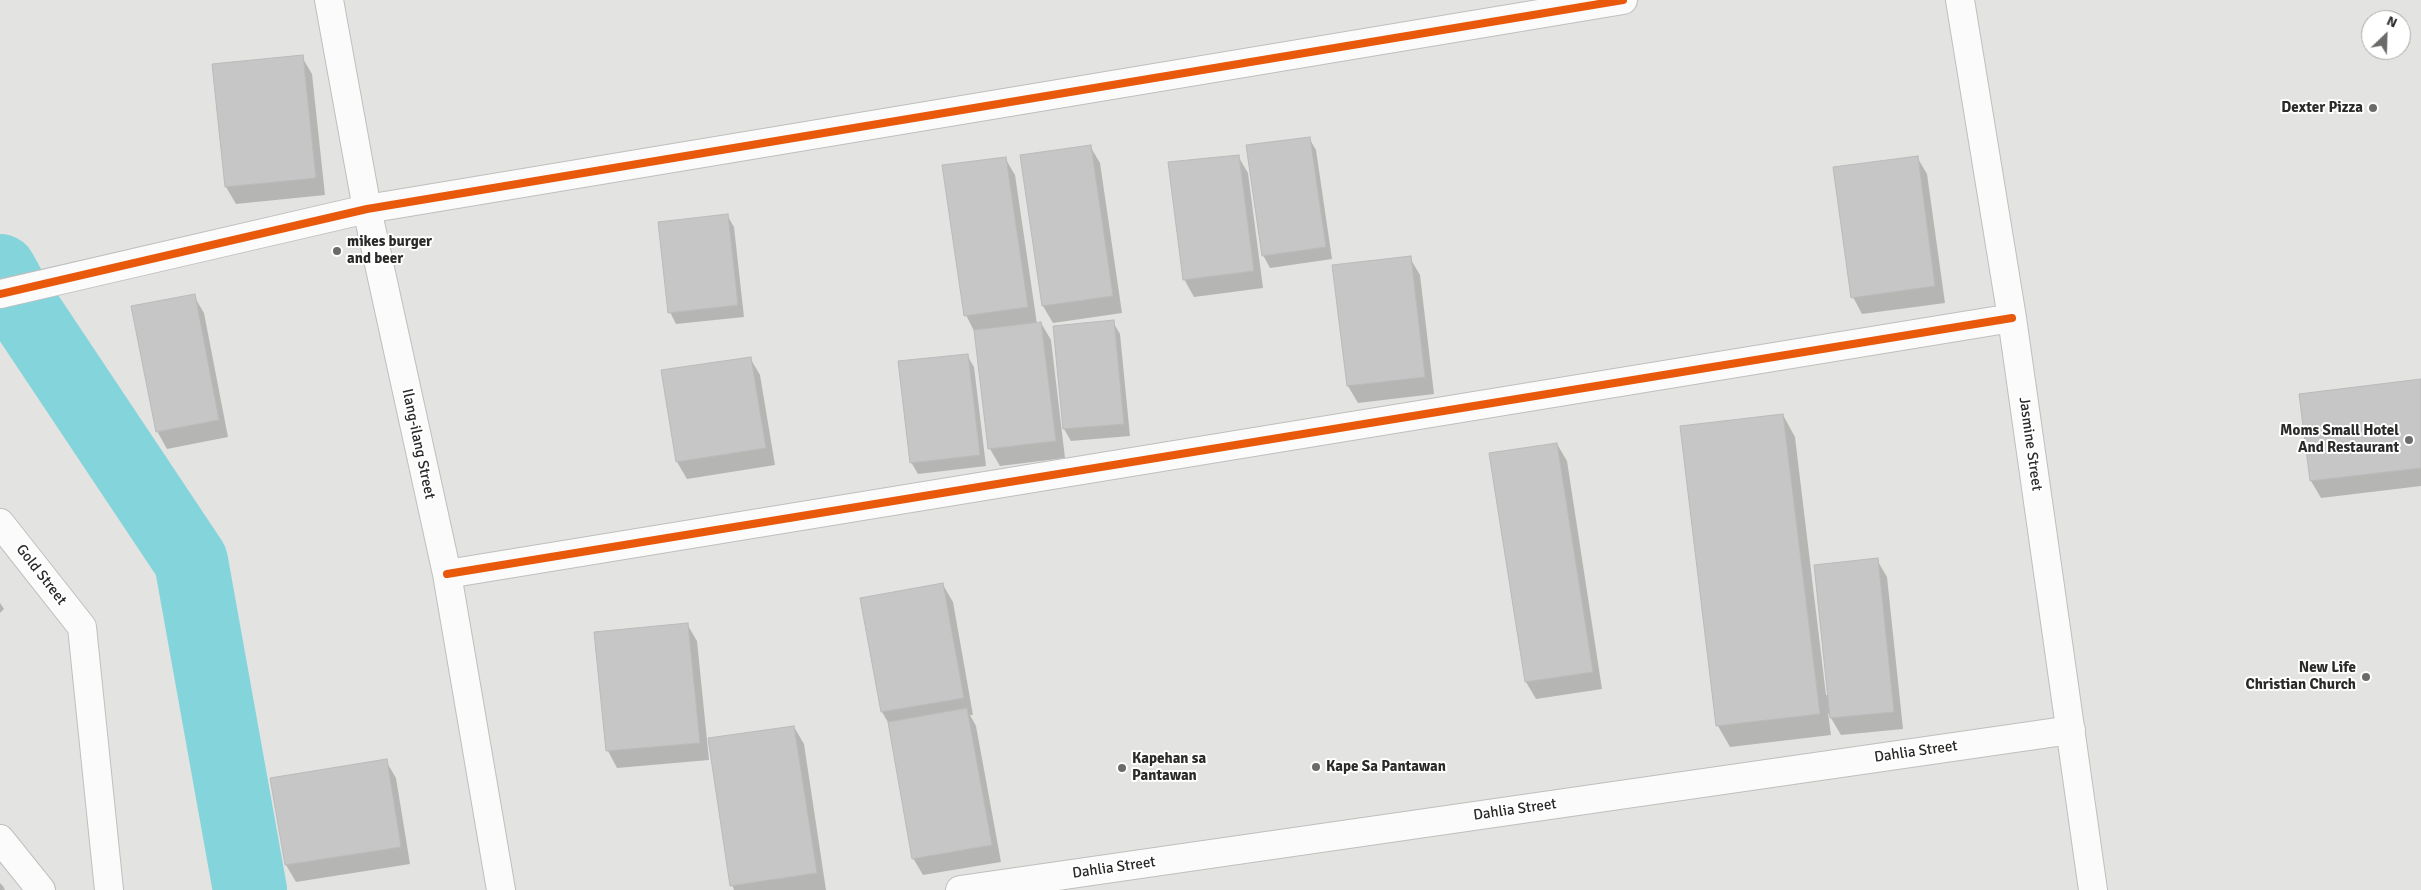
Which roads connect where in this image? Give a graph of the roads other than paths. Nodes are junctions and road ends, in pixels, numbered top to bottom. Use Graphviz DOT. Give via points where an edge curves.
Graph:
graph roads {
  1 [pos="329,0"];
  2 [pos="1623,0"];
  3 [pos="1960,0"];
  4 [pos="367,209"];
  5 [pos="0,294"];
  6 [pos="2012,318"];
  7 [pos="0,523"];
  8 [pos="447,574"];
  9 [pos="2071,730"];
  10 [pos="0,839"];
  11 [pos="41,890"];
  12 [pos="109,890"];
  13 [pos="501,890"];
  14 [pos="960,890"];
  15 [pos="2093,890"];
  1 -- 4 [label="street, Ilang-ilang Street"];
  2 -- 4 [label="street"];
  3 -- 6 [label="street, Jasmine Street"];
  4 -- 5 [label="street"];
  4 -- 8 [label="street, Ilang-ilang Street"];
  6 -- 8 [label="street"];
  6 -- 9 [label="street, Jasmine Street"];
  7 -- 12 [label="street, Gold Street" via="82,627"];
  8 -- 13 [label="street, Ilang-ilang Street"];
  9 -- 14 [label="street, Dahlia Street"];
  9 -- 15 [label="street, Jasmine Street"];
  10 -- 11 [label="street"];
}
